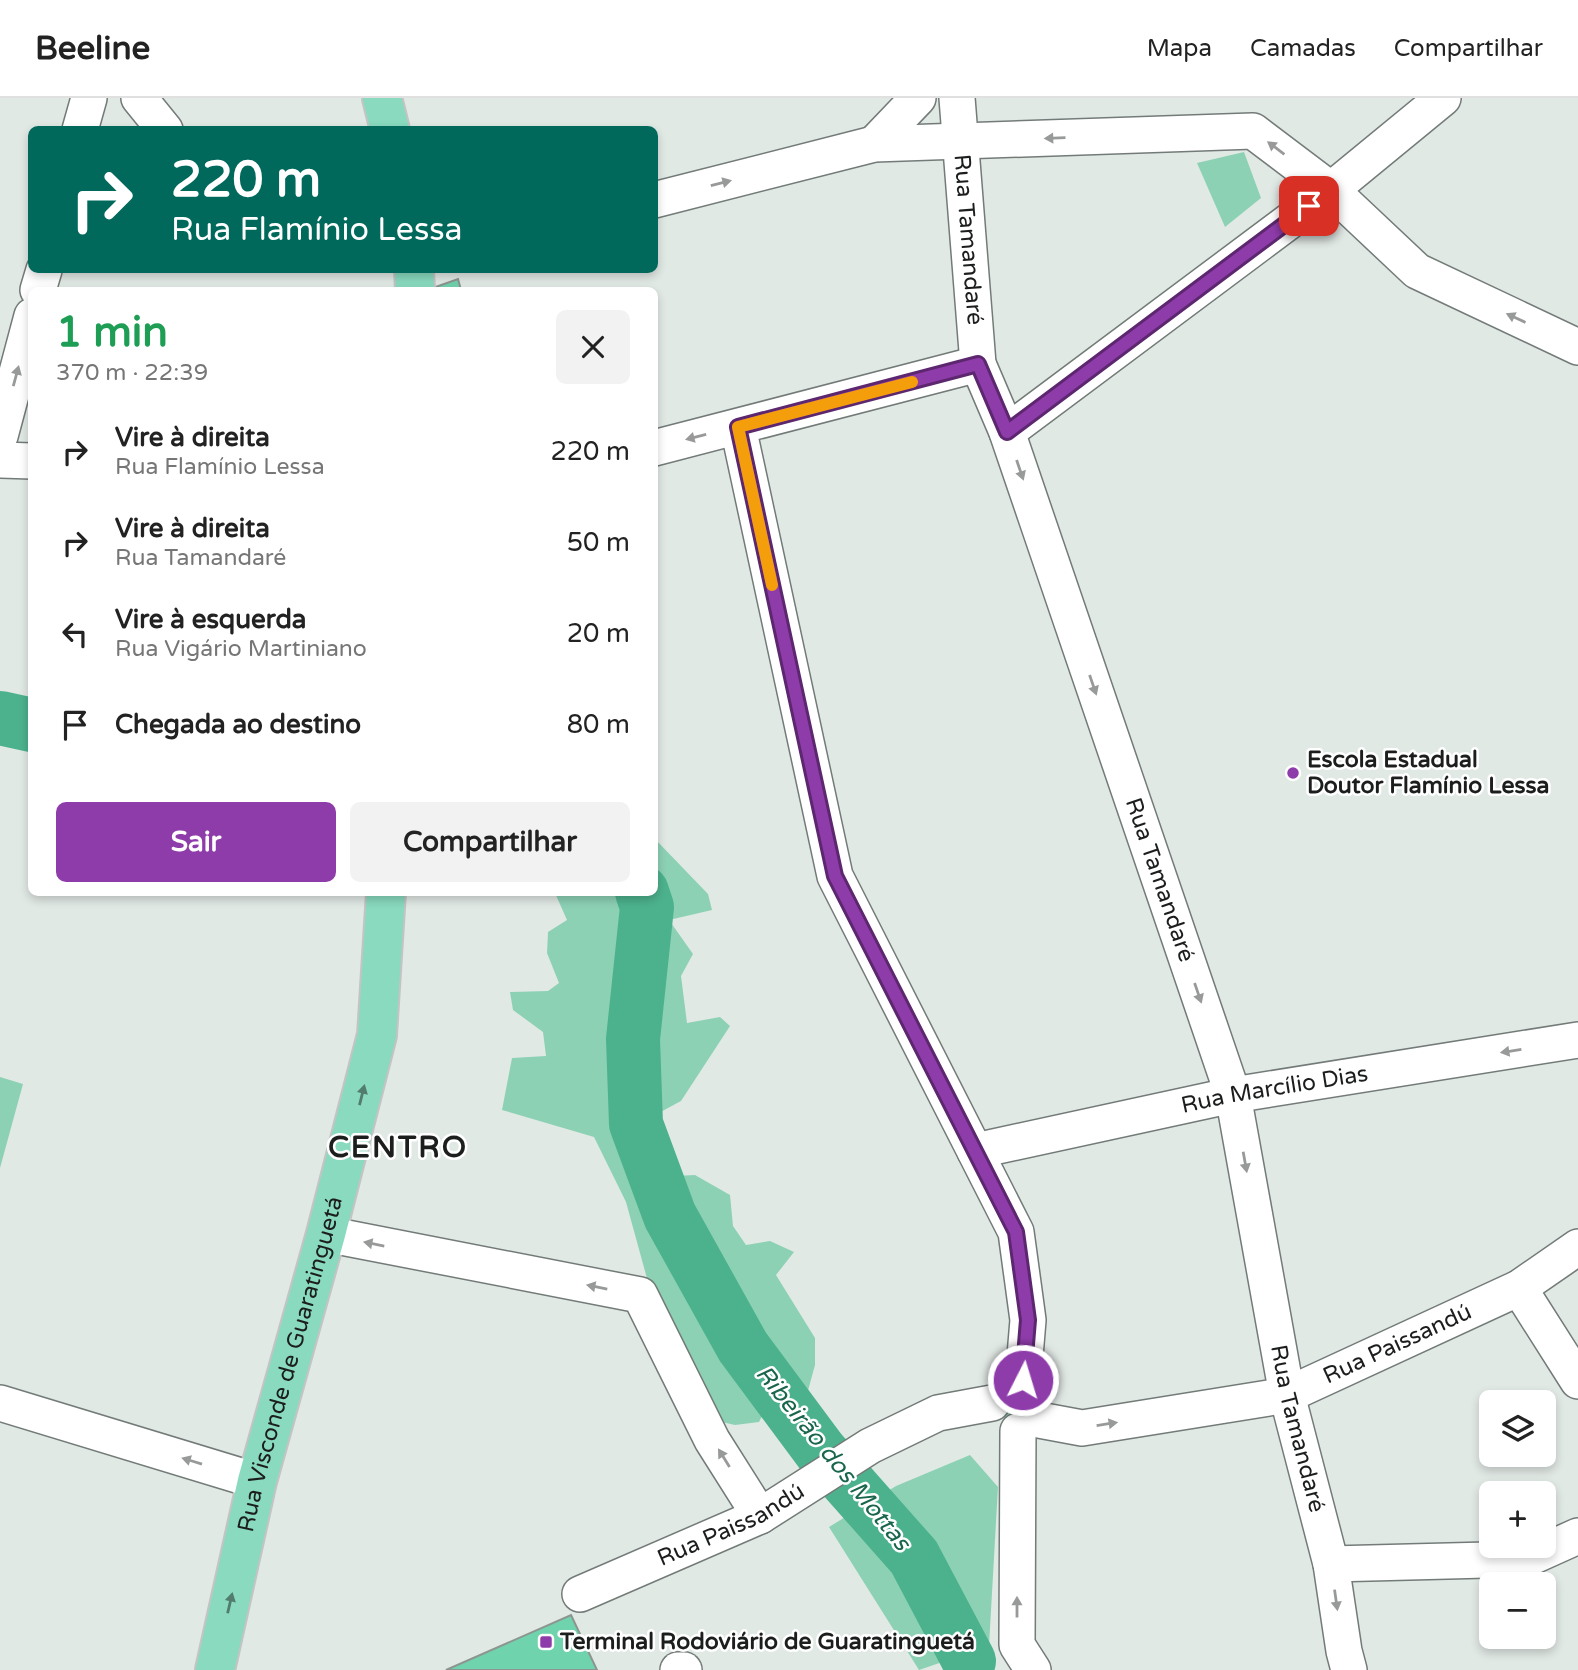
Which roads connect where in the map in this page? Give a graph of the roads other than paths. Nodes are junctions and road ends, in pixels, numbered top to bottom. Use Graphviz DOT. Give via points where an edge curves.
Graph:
graph roads {
  1 [pos="89,98"];
  2 [pos="139,98"];
  3 [pos="382,98"];
  4 [pos="918,98"];
  5 [pos="957,98"];
  6 [pos="1443,98"];
  7 [pos="81,126"];
  8 [pos="161,126"];
  9 [pos="389,126"];
  10 [pos="959,141"];
  11 [pos="874,144"];
  12 [pos="1331,190"];
  13 [pos="658,199"];
  14 [pos="28,331"];
  15 [pos="1578,347"];
  16 [pos="978,364"];
  17 [pos="738,427"];
  18 [pos="1007,432"];
  19 [pos="0,436"];
  20 [pos="658,447"];
  21 [pos="0,460"];
  22 [pos="28,461"];
  23 [pos="386,896"];
  24 [pos="1578,1040"];
  25 [pos="1233,1095"];
  26 [pos="975,1151"];
  27 [pos="326,1234"];
  28 [pos="1578,1247"];
  29 [pos="1519,1288"];
  30 [pos="1023,1380"];
  31 [pos="1578,1381"];
  32 [pos="1287,1395"];
  33 [pos="0,1403"];
  34 [pos="992,1403"];
  35 [pos="1029,1425"];
  36 [pos="257,1481"];
  37 [pos="760,1516"];
  38 [pos="1578,1536"];
  39 [pos="1331,1564"];
  40 [pos="580,1594"];
  41 [pos="215,1670"];
  42 [pos="678,1670"];
  43 [pos="684,1670"];
  44 [pos="1033,1670"];
  45 [pos="1349,1670"];
  1 -- 7 [label="street"];
  2 -- 8 [label="street"];
  3 -- 9 [label="main road"];
  4 -- 11 [label="street"];
  5 -- 10 [label="street, Rua Tamandaré"];
  6 -- 12 [label="street"];
  10 -- 11 [label="street"];
  12 -- 10 [label="street, one-way" via="1253,131"];
  10 -- 16 [label="street, Rua Tamandaré"];
  13 -- 11 [label="street, one-way"];
  15 -- 12 [label="street, one-way" via="1417,271"];
  12 -- 18 [label="street"];
  19 -- 14 [label="street, one-way"];
  16 -- 17 [label="street"];
  16 -- 18 [label="street, Rua Tamandaré"];
  17 -- 20 [label="street, one-way"];
  17 -- 26 [label="street" via="835,876"];
  18 -- 25 [label="street, Rua Tamandaré, one-way"];
  21 -- 22 [label="street"];
  27 -- 23 [label="main road, Rua Visconde de Guaratinguetá, one-way" via="377,1035"];
  24 -- 25 [label="street, Rua Marcílio Dias, one-way"];
  25 -- 26 [label="street, Rua Marcílio Dias"];
  25 -- 32 [label="street, Rua Tamandaré, one-way"];
  26 -- 30 [label="street" via="1016,1232 1028,1320"];
  27 -- 36 [label="main road, Rua Visconde de Guaratinguetá"];
  37 -- 27 [label="street, one-way" via="712,1440 640,1295"];
  28 -- 29 [label="street, Rua Paissandú"];
  29 -- 31 [label="street"];
  29 -- 32 [label="street, Rua Paissandú"];
  30 -- 34 [label="street" via="1006,1382"];
  30 -- 35 [label="street" via="1042,1395 1044,1403"];
  35 -- 32 [label="street, Rua Paissandú, one-way" via="1082,1428"];
  32 -- 39 [label="street, Rua Tamandaré"];
  36 -- 33 [label="street, one-way"];
  34 -- 35 [label="street" via="1002,1426"];
  34 -- 37 [label="street, Rua Paissandú" via="938,1413 870,1446"];
  44 -- 35 [label="street, one-way" via="1017,1645"];
  41 -- 36 [label="main road, Rua Visconde de Guaratinguetá, one-way"];
  37 -- 40 [label="street, Rua Paissandú"];
  38 -- 39 [label="street" via="1527,1559"];
  39 -- 45 [label="street, Rua Tamandaré, one-way"];
  42 -- 43 [label="street"];
}
